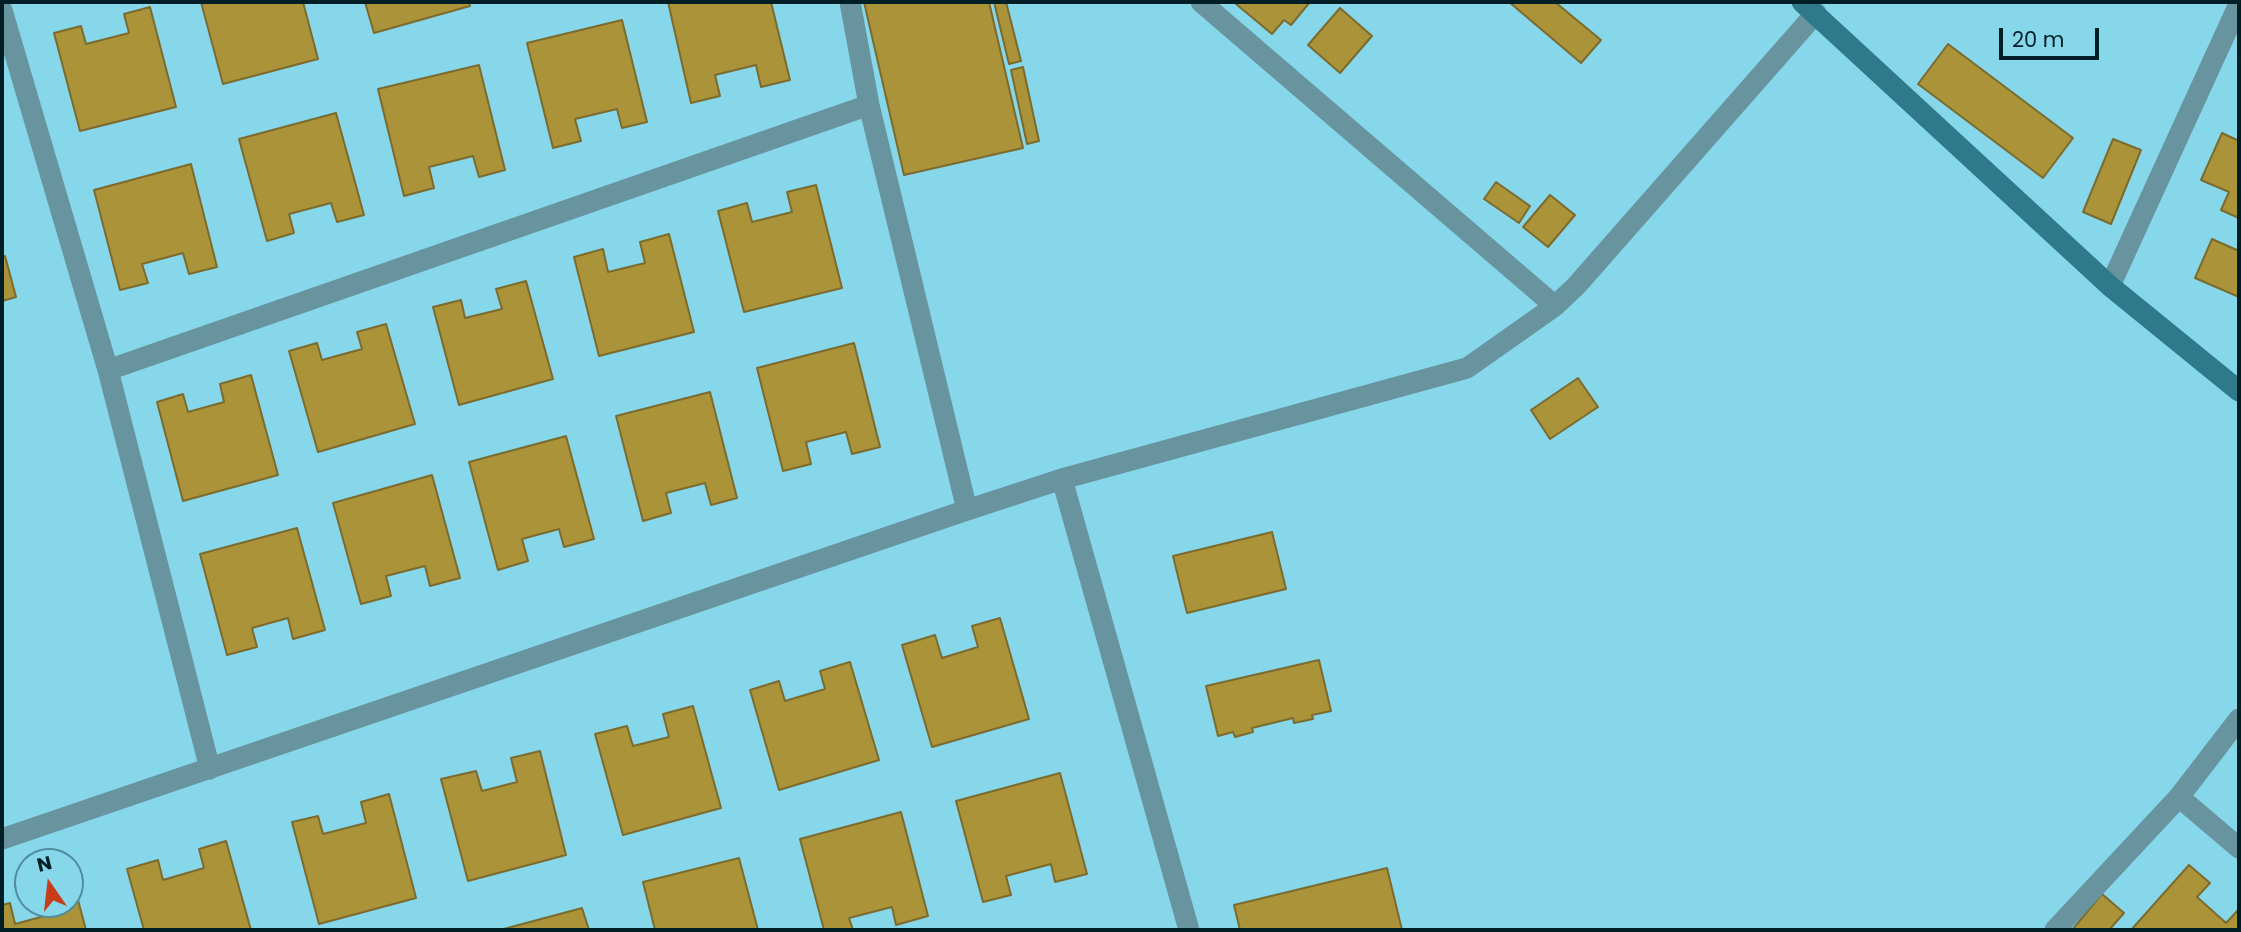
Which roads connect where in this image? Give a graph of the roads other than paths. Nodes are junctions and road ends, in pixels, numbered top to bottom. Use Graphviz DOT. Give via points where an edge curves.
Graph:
graph roads {
  1 [pos="20,2"];
  2 [pos="850,2"];
  3 [pos="1201,2"];
  4 [pos="2239,4"];
  5 [pos="1809,7"];
  6 [pos="2,9"];
  7 [pos="869,105"];
  8 [pos="2110,286"];
  9 [pos="1555,306"];
  10 [pos="108,370"];
  11 [pos="2239,391"];
  12 [pos="1062,479"];
  13 [pos="967,510"];
  14 [pos="2239,719"];
  15 [pos="210,769"];
  16 [pos="2179,797"];
  17 [pos="2,839"];
  18 [pos="2239,848"];
  19 [pos="1189,930"];
  20 [pos="2055,930"];
  1 -- 6 [label="street"];
  2 -- 7 [label="street"];
  3 -- 9 [label="street"];
  4 -- 8 [label="street"];
  5 -- 8 [label="street"];
  5 -- 9 [label="street"];
  6 -- 10 [label="street"];
  7 -- 10 [label="street"];
  7 -- 13 [label="street"];
  8 -- 11 [label="street"];
  9 -- 12 [label="street" via="1467,368"];
  10 -- 15 [label="street"];
  12 -- 13 [label="street"];
  12 -- 19 [label="street"];
  13 -- 15 [label="street"];
  14 -- 16 [label="street"];
  15 -- 17 [label="street"];
  16 -- 18 [label="street"];
  16 -- 20 [label="street"];
}
